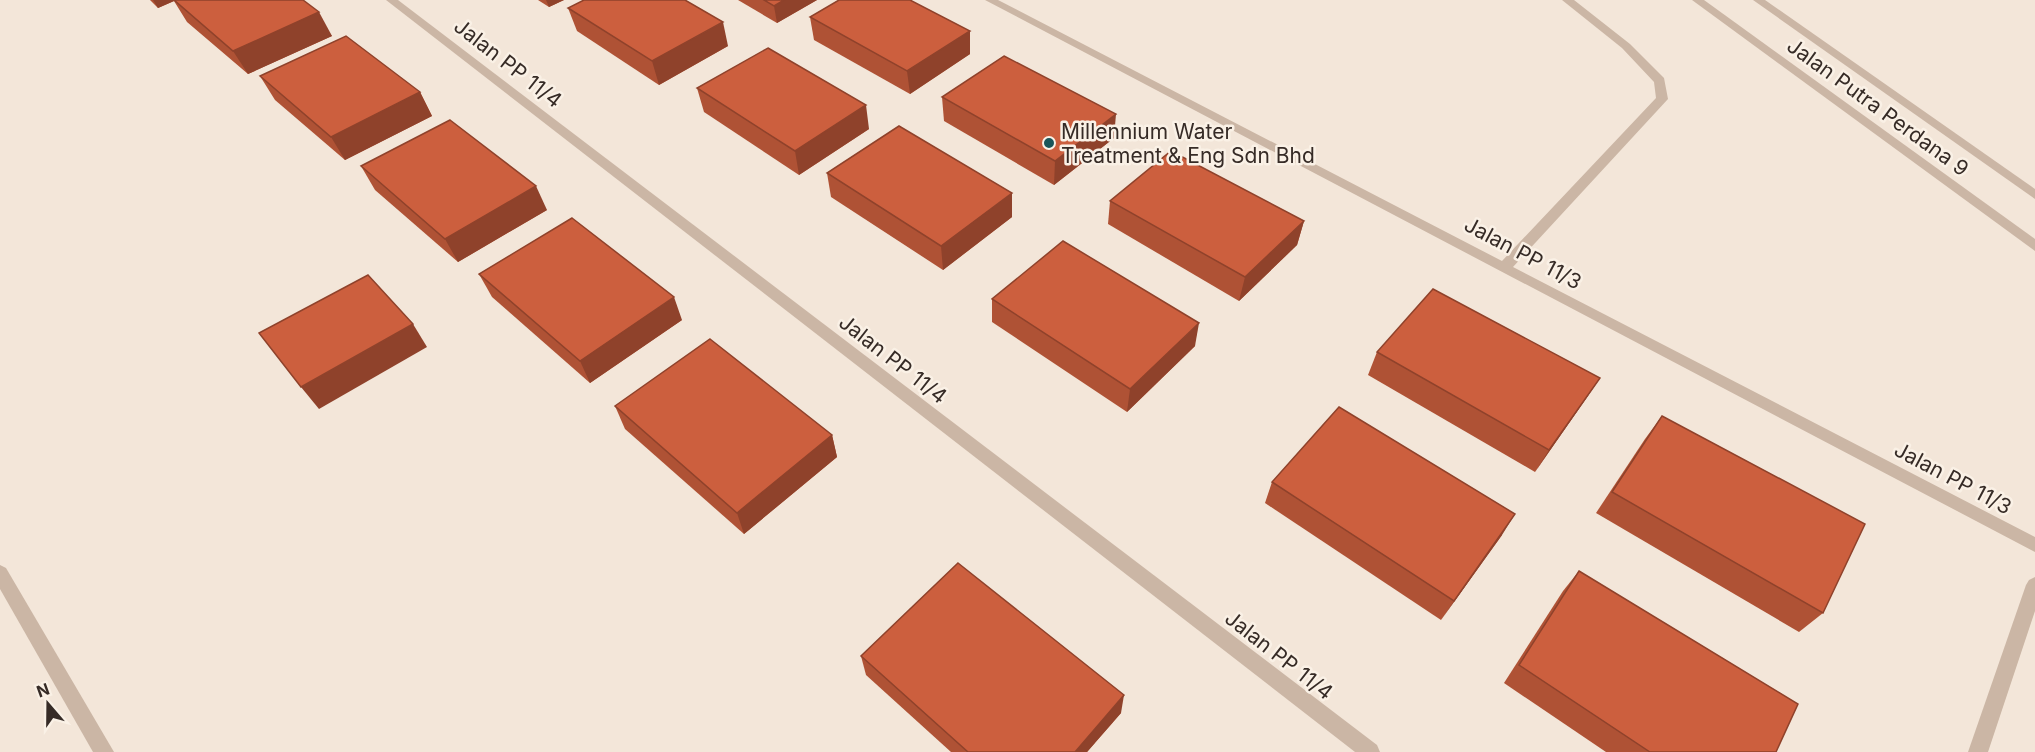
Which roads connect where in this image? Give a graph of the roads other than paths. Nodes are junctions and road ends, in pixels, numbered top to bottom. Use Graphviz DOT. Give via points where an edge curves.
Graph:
graph roads {
  1 [pos="391,0"];
  2 [pos="990,0"];
  3 [pos="1567,0"];
  4 [pos="1698,0"];
  5 [pos="1758,0"];
  6 [pos="2035,195"];
  7 [pos="2035,246"];
  8 [pos="1505,267"];
  9 [pos="2035,545"];
  10 [pos="0,573"];
  11 [pos="2035,585"];
  12 [pos="104,752"];
  13 [pos="1370,752"];
  14 [pos="1978,752"];
  1 -- 13 [label="street, Jalan PP 11/4"];
  2 -- 8 [label="street, Jalan PP 11/3"];
  3 -- 8 [label="street" via="1633,53 1660,81 1662,99"];
  4 -- 7 [label="street, Jalan Putra Perdana 9"];
  5 -- 6 [label="street, Jalan Putra Perdana 9"];
  8 -- 9 [label="street, Jalan PP 11/3"];
  10 -- 12 [label="street"];
  11 -- 14 [label="street"];
}
